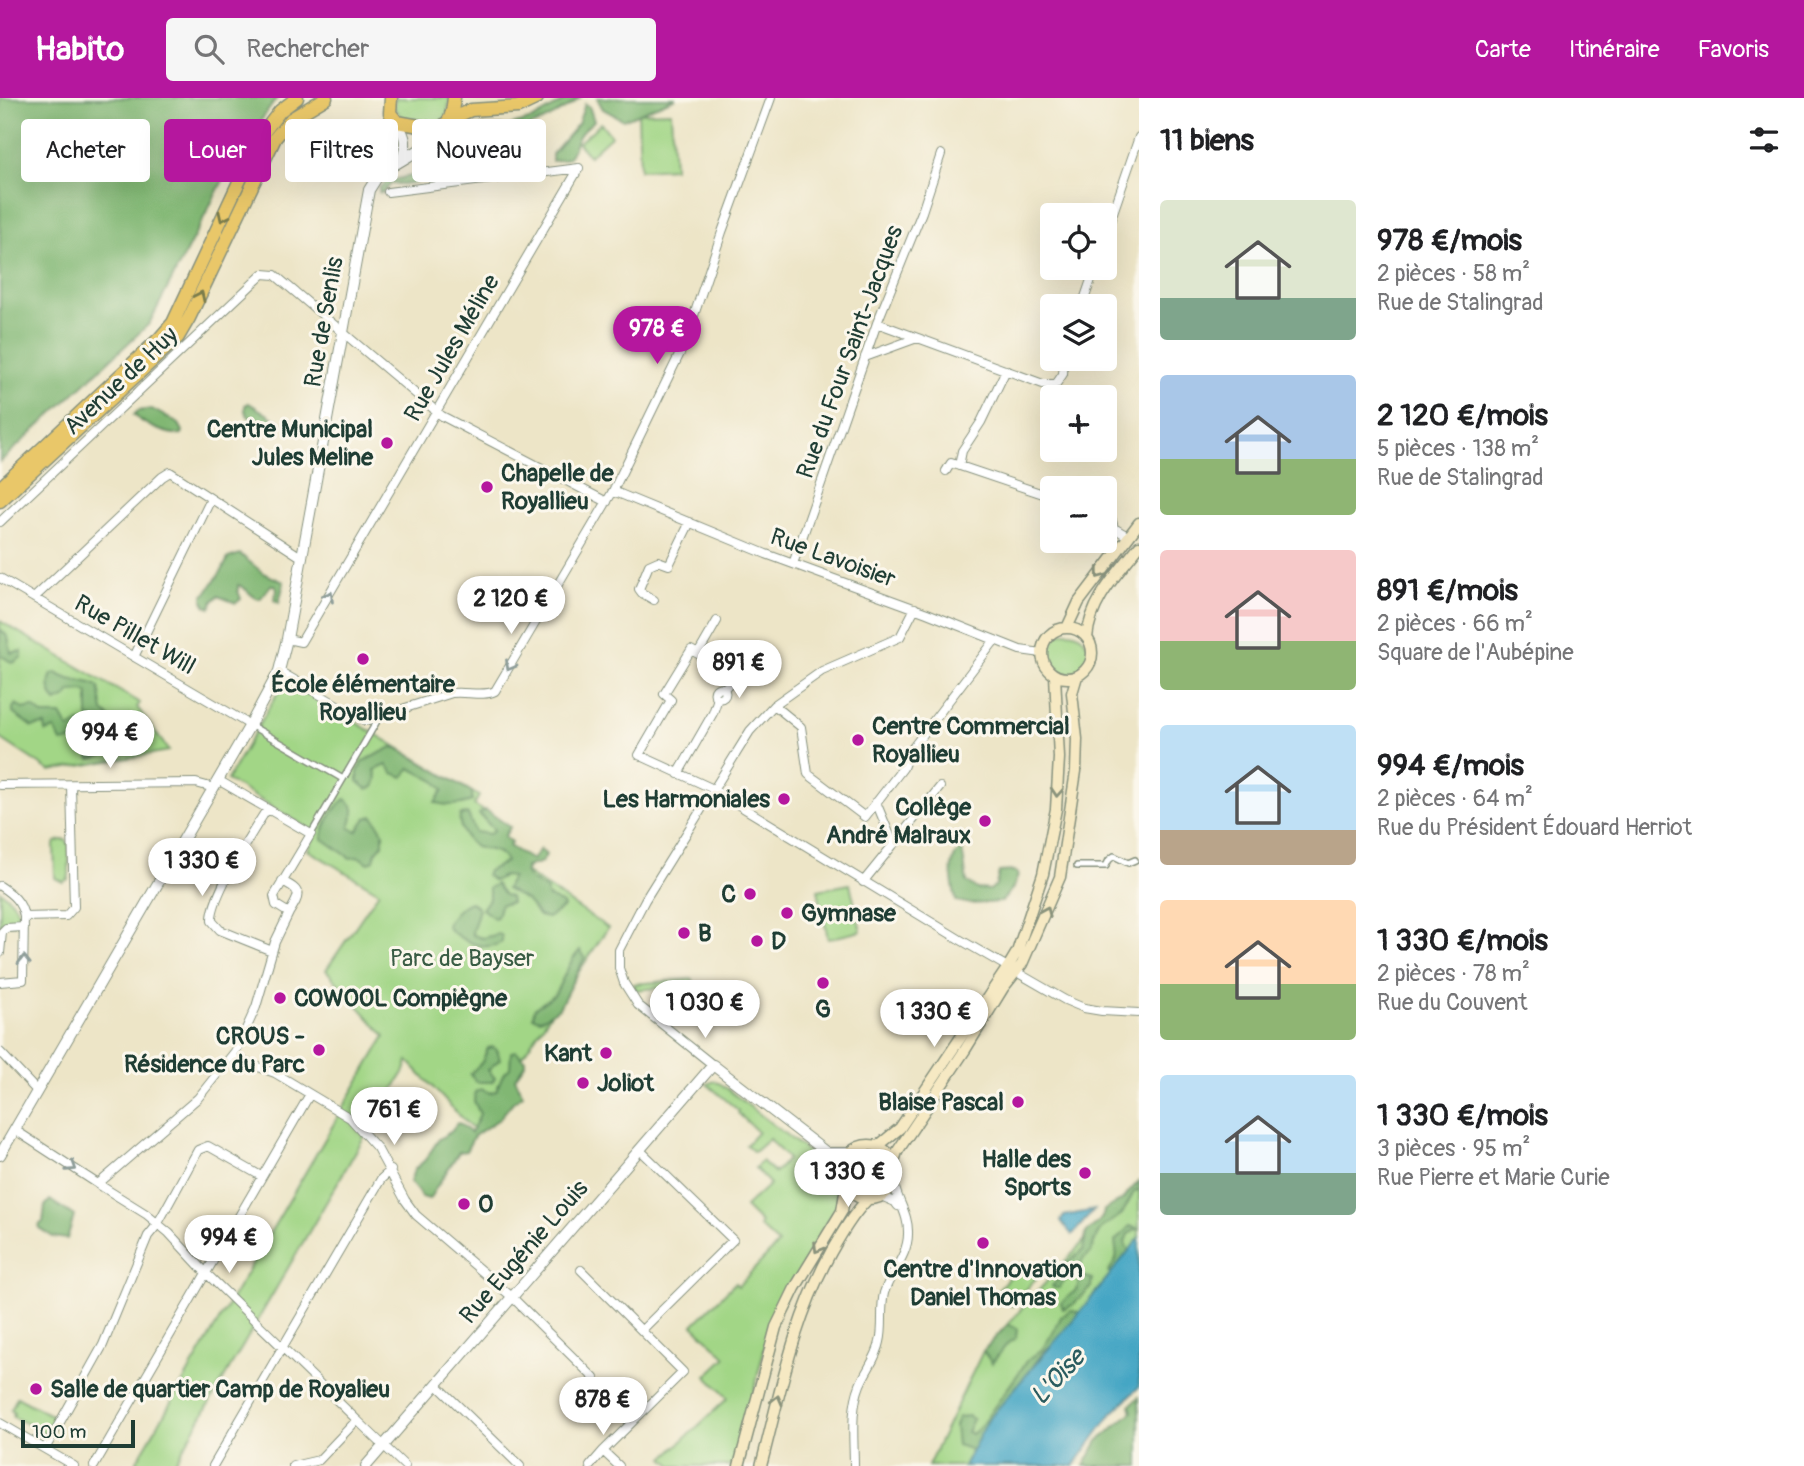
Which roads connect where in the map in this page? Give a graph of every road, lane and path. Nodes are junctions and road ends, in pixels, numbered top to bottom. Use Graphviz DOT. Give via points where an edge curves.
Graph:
graph roads {
  1 [pos="297,98"];
  2 [pos="326,98"];
  3 [pos="377,98"];
  4 [pos="454,98"];
  5 [pos="537,98"];
  6 [pos="771,98"];
  7 [pos="390,103"];
  8 [pos="395,119"];
  9 [pos="450,119"];
  10 [pos="398,124"];
  11 [pos="1139,137"];
  12 [pos="412,154"];
  13 [pos="942,154"];
  14 [pos="402,159"];
  15 [pos="388,191"];
  16 [pos="1116,203"];
  17 [pos="877,323"];
  18 [pos="343,332"];
  19 [pos="917,338"];
  20 [pos="865,357"];
  21 [pos="1006,370"];
  22 [pos="1062,371"];
  23 [pos="437,412"];
  24 [pos="959,466"];
  25 [pos="946,471"];
  26 [pos="0,488"];
  27 [pos="613,491"];
  28 [pos="1040,493"];
  29 [pos="211,499"];
  30 [pos="0,501"];
  31 [pos="607,502"];
  32 [pos="0,522"];
  33 [pos="690,522"];
  34 [pos="1139,523"];
  35 [pos="1117,530"];
  36 [pos="1129,537"];
  37 [pos="1136,552"];
  38 [pos="303,556"];
  39 [pos="793,564"];
  40 [pos="0,578"];
  41 [pos="34,598"];
  42 [pos="654,600"];
  43 [pos="915,608"];
  44 [pos="717,621"];
  45 [pos="1067,628"];
  46 [pos="1087,638"];
  47 [pos="287,639"];
  48 [pos="995,640"];
  49 [pos="760,651"];
  50 [pos="1042,653"];
  51 [pos="134,656"];
  52 [pos="279,671"];
  53 [pos="1055,675"];
  54 [pos="1077,677"];
  55 [pos="774,705"];
  56 [pos="380,716"];
  57 [pos="250,725"];
  58 [pos="678,774"];
  59 [pos="343,779"];
  60 [pos="216,784"];
  61 [pos="0,785"];
  62 [pos="71,785"];
  63 [pos="940,787"];
  64 [pos="712,790"];
  65 [pos="876,802"];
  66 [pos="267,809"];
  67 [pos="311,834"];
  68 [pos="895,843"];
  69 [pos="1135,860"];
  70 [pos="1077,866"];
  71 [pos="282,881"];
  72 [pos="863,882"];
  73 [pos="0,886"];
  74 [pos="289,913"];
  75 [pos="24,917"];
  76 [pos="24,927"];
  77 [pos="272,951"];
  78 [pos="0,953"];
  79 [pos="1012,970"];
  80 [pos="0,982"];
  81 [pos="1139,1013"];
  82 [pos="0,1052"];
  83 [pos="231,1056"];
  84 [pos="713,1065"];
  85 [pos="37,1091"];
  86 [pos="310,1094"];
  87 [pos="15,1130"];
  88 [pos="878,1146"];
  89 [pos="640,1150"];
  90 [pos="827,1153"];
  91 [pos="849,1153"];
  92 [pos="0,1155"];
  93 [pos="894,1161"];
  94 [pos="842,1167"];
  95 [pos="391,1170"];
  96 [pos="261,1176"];
  97 [pos="894,1183"];
  98 [pos="98,1184"];
  99 [pos="846,1187"];
  100 [pos="881,1196"];
  101 [pos="868,1199"];
  102 [pos="906,1216"];
  103 [pos="157,1225"];
  104 [pos="581,1270"];
  105 [pos="206,1273"];
  106 [pos="512,1297"];
  107 [pos="642,1330"];
  108 [pos="283,1346"];
  109 [pos="594,1378"];
  110 [pos="437,1385"];
  111 [pos="357,1420"];
  112 [pos="0,1423"];
  113 [pos="384,1445"];
  114 [pos="46,1449"];
  115 [pos="603,1451"];
  116 [pos="74,1466"];
  117 [pos="94,1466"];
  118 [pos="213,1466"];
  119 [pos="293,1466"];
  120 [pos="366,1466"];
  121 [pos="405,1466"];
  122 [pos="520,1466"];
  123 [pos="590,1466"];
  124 [pos="619,1466"];
  125 [pos="739,1466"];
  126 [pos="761,1466"];
  127 [pos="854,1466"];
  1 -- 26 [label="main road, one-way" via="280,111 260,138 173,323"];
  30 -- 2 [label="main road, one-way" via="178,337 275,138 292,119"];
  3 -- 7 [label="main road"];
  4 -- 9 [label="main road"];
  5 -- 9 [label="main road" via="518,107 471,110"];
  6 -- 27 [label="street" via="684,345"];
  7 -- 8 [label="main road"];
  10 -- 14 [label="street" via="406,139"];
  11 -- 16 [label="street"];
  12 -- 14 [label="street, Rue de Senlis"];
  13 -- 17 [label="street, Rue du Four Saint-Jacques"];
  14 -- 18 [label="street, Rue de Senlis" via="379,174 369,190"];
  15 -- 23 [label="street, Rue Jules Méline" via="579,168"];
  17 -- 19 [label="street"];
  17 -- 20 [label="street, Rue du Four Saint-Jacques"];
  18 -- 23 [label="street"];
  18 -- 32 [label="street, Avenue de Huy" via="271,273 263,274"];
  18 -- 38 [label="street, Rue de Senlis"];
  19 -- 20 [label="street"];
  19 -- 21 [label="street"];
  20 -- 39 [label="street, Rue du Four Saint-Jacques"];
  21 -- 22 [label="street" via="1050,386 1060,380"];
  21 -- 24 [label="street" via="962,451"];
  23 -- 31 [label="street"];
  47 -- 23 [label="street, Rue Jules Méline, one-way" via="302,642"];
  24 -- 25 [label="street" via="951,463"];
  24 -- 28 [label="street"];
  27 -- 31 [label="street"];
  27 -- 33 [label="street, Rue Lavoisier"];
  29 -- 38 [label="street"];
  29 -- 41 [label="street" via="166,473"];
  29 -- 51 [label="street"];
  31 -- 56 [label="street, one-way" via="495,691 488,695 452,693"];
  33 -- 39 [label="street, Rue Lavoisier"];
  33 -- 42 [label="street" via="669,565 658,561 649,565 640,583 642,593"];
  34 -- 36 [label="main road"];
  35 -- 36 [label="street"];
  36 -- 37 [label="main road" via="1132,546 1128,553"];
  36 -- 45 [label="main road, one-way" via="1079,602"];
  37 -- 46 [label="main road" via="1091,613"];
  38 -- 47 [label="street, Rue de Senlis"];
  39 -- 43 [label="street, Rue Lavoisier"];
  40 -- 41 [label="street, Rue Pillet Will"];
  41 -- 51 [label="street, Rue Pillet Will"];
  43 -- 48 [label="street, Rue Lavoisier"];
  43 -- 55 [label="street" via="900,637 822,671"];
  44 -- 58 [label="street" via="698,654 691,650 664,694 671,700 639,755"];
  45 -- 46 [label="main road"];
  45 -- 50 [label="main road" via="1052,633"];
  46 -- 54 [label="main road" via="1093,655"];
  47 -- 52 [label="street, Rue de Senlis"];
  48 -- 50 [label="street, Rue Lavoisier"];
  48 -- 65 [label="street"];
  49 -- 58 [label="street" via="756,664 724,689 724,697 718,698"];
  50 -- 53 [label="main road"];
  51 -- 57 [label="street, Rue Pillet Will"];
  52 -- 56 [label="street" via="365,721"];
  52 -- 57 [label="street, Rue de Senlis"];
  53 -- 54 [label="main road"];
  53 -- 79 [label="main road, one-way" via="1056,808 1043,874"];
  79 -- 54 [label="main road, one-way" via="1027,955 1060,877 1076,771 1072,693"];
  55 -- 64 [label="street" via="750,731"];
  55 -- 65 [label="street" via="802,727 808,774 865,817"];
  56 -- 59 [label="street"];
  57 -- 59 [label="street"];
  57 -- 60 [label="street, Rue de Senlis"];
  58 -- 64 [label="street"];
  59 -- 67 [label="street"];
  60 -- 62 [label="street"];
  60 -- 66 [label="street"];
  60 -- 85 [label="street, Rue de Senlis"];
  61 -- 62 [label="street"];
  62 -- 75 [label="street" via="74,907 66,916"];
  63 -- 68 [label="street"];
  64 -- 72 [label="street"];
  64 -- 84 [label="street" via="645,900 618,958 624,983 638,1005"];
  65 -- 68 [label="street"];
  66 -- 67 [label="street"];
  66 -- 77 [label="street" via="211,913 220,930"];
  67 -- 71 [label="street"];
  68 -- 72 [label="street"];
  69 -- 70 [label="street" via="1128,863 1114,856 1106,866"];
  71 -- 74 [label="street" via="275,901"];
  71 -- 74 [label="street" via="298,891"];
  72 -- 79 [label="street"];
  73 -- 75 [label="street" via="17,899"];
  74 -- 77 [label="street"];
  75 -- 76 [label="street"];
  76 -- 78 [label="street" via="2,932"];
  80 -- 76 [label="street, one-way" via="23,979"];
  77 -- 83 [label="street" via="256,1007"];
  79 -- 81 [label="street" via="1084,1008"];
  79 -- 88 [label="main road" via="900,1128"];
  79 -- 93 [label="main road"];
  82 -- 85 [label="street"];
  83 -- 86 [label="street" via="275,1073"];
  83 -- 98 [label="street" via="198,1098"];
  84 -- 89 [label="street, Rue Eugénie Louis"];
  84 -- 90 [label="street"];
  85 -- 87 [label="street, Rue de Senlis"];
  86 -- 95 [label="street" via="350,1118"];
  86 -- 96 [label="street"];
  87 -- 92 [label="street, Rue de Senlis"];
  87 -- 98 [label="street, one-way"];
  88 -- 91 [label="main road" via="863,1145"];
  88 -- 93 [label="main road"];
  89 -- 106 [label="street, Rue Eugénie Louis"];
  89 -- 107 [label="street" via="733,1240"];
  90 -- 91 [label="street"];
  90 -- 94 [label="street"];
  91 -- 94 [label="main road"];
  93 -- 97 [label="main road"];
  94 -- 99 [label="main road"];
  95 -- 106 [label="street" via="416,1215"];
  95 -- 108 [label="street" via="381,1179"];
  96 -- 103 [label="street" via="208,1146 198,1150"];
  96 -- 105 [label="street"];
  97 -- 100 [label="main road"];
  97 -- 102 [label="street"];
  98 -- 103 [label="street"];
  99 -- 101 [label="main road"];
  99 -- 125 [label="main road, one-way" via="842,1211 776,1327"];
  100 -- 101 [label="main road"];
  100 -- 102 [label="street" via="895,1202"];
  126 -- 101 [label="main road, one-way" via="792,1340 813,1284 843,1231"];
  102 -- 127 [label="street" via="908,1242 885,1290 877,1355 859,1387"];
  103 -- 105 [label="street"];
  103 -- 114 [label="street" via="148,1236 103,1345"];
  104 -- 107 [label="street"];
  105 -- 108 [label="street"];
  105 -- 117 [label="street"];
  106 -- 109 [label="street"];
  106 -- 110 [label="street, Rue Eugénie Louis"];
  107 -- 115 [label="street" via="683,1371"];
  108 -- 111 [label="street"];
  108 -- 118 [label="street"];
  110 -- 113 [label="street, Rue Eugénie Louis"];
  110 -- 122 [label="street"];
  111 -- 113 [label="street"];
  111 -- 119 [label="street" via="319,1460"];
  112 -- 114 [label="street"];
  113 -- 120 [label="street, Rue Eugénie Louis"];
  113 -- 121 [label="street"];
  114 -- 116 [label="street"];
  115 -- 123 [label="street"];
  115 -- 124 [label="street"];
}
